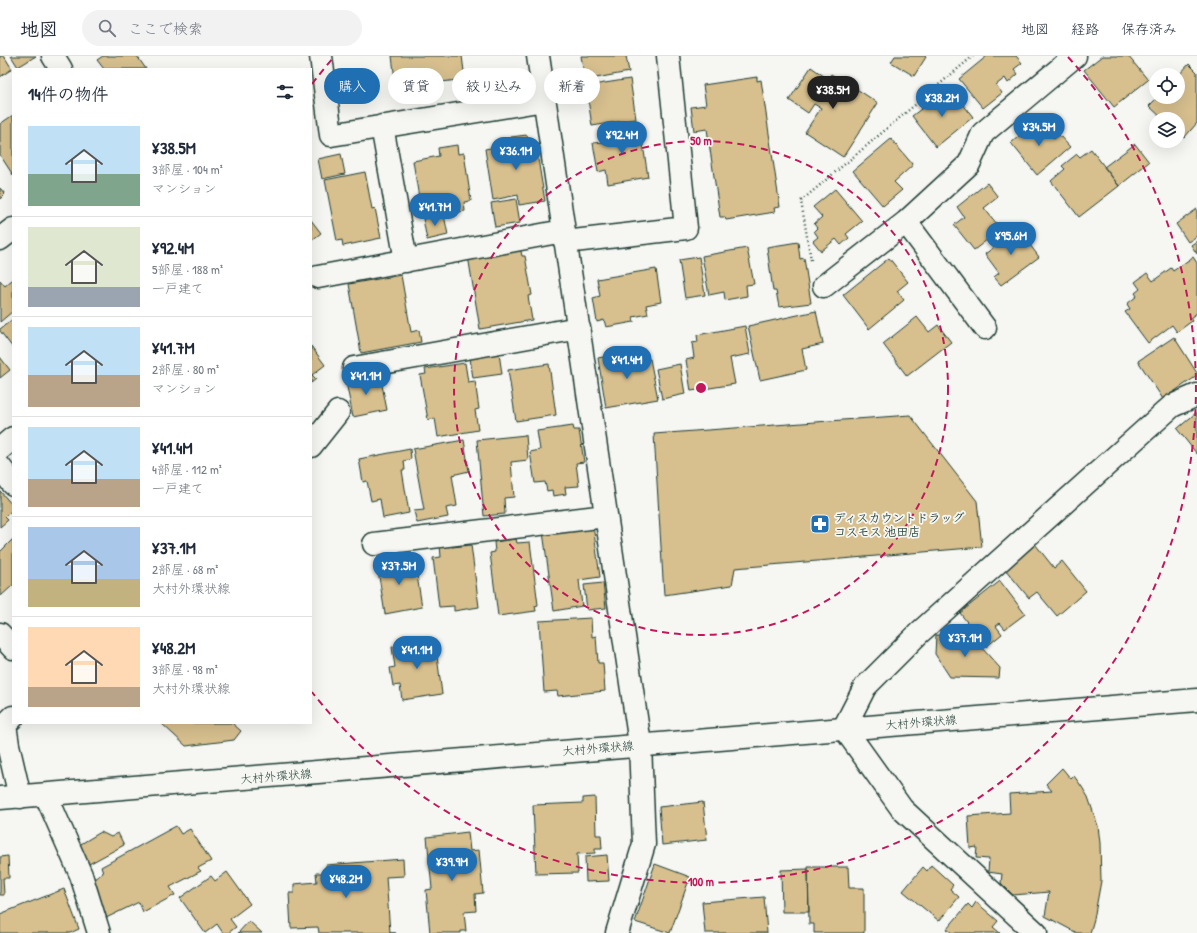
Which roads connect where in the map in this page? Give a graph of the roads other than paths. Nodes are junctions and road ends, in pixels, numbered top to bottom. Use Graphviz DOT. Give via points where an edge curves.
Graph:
graph roads {
  1 [pos="53,56"];
  2 [pos="321,56"];
  3 [pos="538,56"];
  4 [pos="668,56"];
  5 [pos="1075,56"];
  6 [pos="60,68"];
  7 [pos="544,100"];
  8 [pos="545,104"];
  9 [pos="382,126"];
  10 [pos="906,222"];
  11 [pos="12,230"];
  12 [pos="564,237"];
  13 [pos="0,239"];
  14 [pos="406,261"];
  15 [pos="318,277"];
  16 [pos="824,286"];
  17 [pos="579,328"];
  18 [pos="985,328"];
  19 [pos="354,368"];
  20 [pos="1197,395"];
  21 [pos="338,412"];
  22 [pos="12,439"];
  23 [pos="312,445"];
  24 [pos="0,449"];
  25 [pos="0,467"];
  26 [pos="12,483"];
  27 [pos="606,516"];
  28 [pos="374,544"];
  29 [pos="0,634"];
  30 [pos="12,647"];
  31 [pos="1197,700"];
  32 [pos="12,718"];
  33 [pos="844,728"];
  34 [pos="640,744"];
  35 [pos="4,746"];
  36 [pos="46,795"];
  37 [pos="10,798"];
  38 [pos="99,933"];
  39 [pos="617,933"];
  40 [pos="1036,933"];
  1 -- 6 [label="street"];
  2 -- 9 [label="street" via="331,135"];
  3 -- 7 [label="street"];
  4 -- 12 [label="street" via="686,228"];
  5 -- 10 [label="street" via="983,133 969,164"];
  7 -- 9 [label="street"];
  8 -- 12 [label="street"];
  9 -- 14 [label="street"];
  10 -- 16 [label="street"];
  10 -- 18 [label="street"];
  11 -- 13 [label="street"];
  12 -- 14 [label="street"];
  12 -- 17 [label="street"];
  14 -- 15 [label="street"];
  17 -- 19 [label="street"];
  17 -- 27 [label="street"];
  20 -- 33 [label="street" via="1172,406 919,633 865,687"];
  21 -- 23 [label="street"];
  22 -- 24 [label="street"];
  25 -- 26 [label="street"];
  27 -- 28 [label="street"];
  27 -- 34 [label="street"];
  29 -- 30 [label="street"];
  31 -- 33 [label="street, 大村外環状線"];
  32 -- 35 [label="street" via="6,725"];
  33 -- 34 [label="street, 大村外環状線"];
  33 -- 40 [label="street" via="902,809"];
  34 -- 36 [label="street, 大村外環状線"];
  34 -- 39 [label="street" via="644,844"];
  35 -- 37 [label="street"];
  36 -- 37 [label="street, 大村外環状線"];
  36 -- 38 [label="street" via="82,876"];
}
